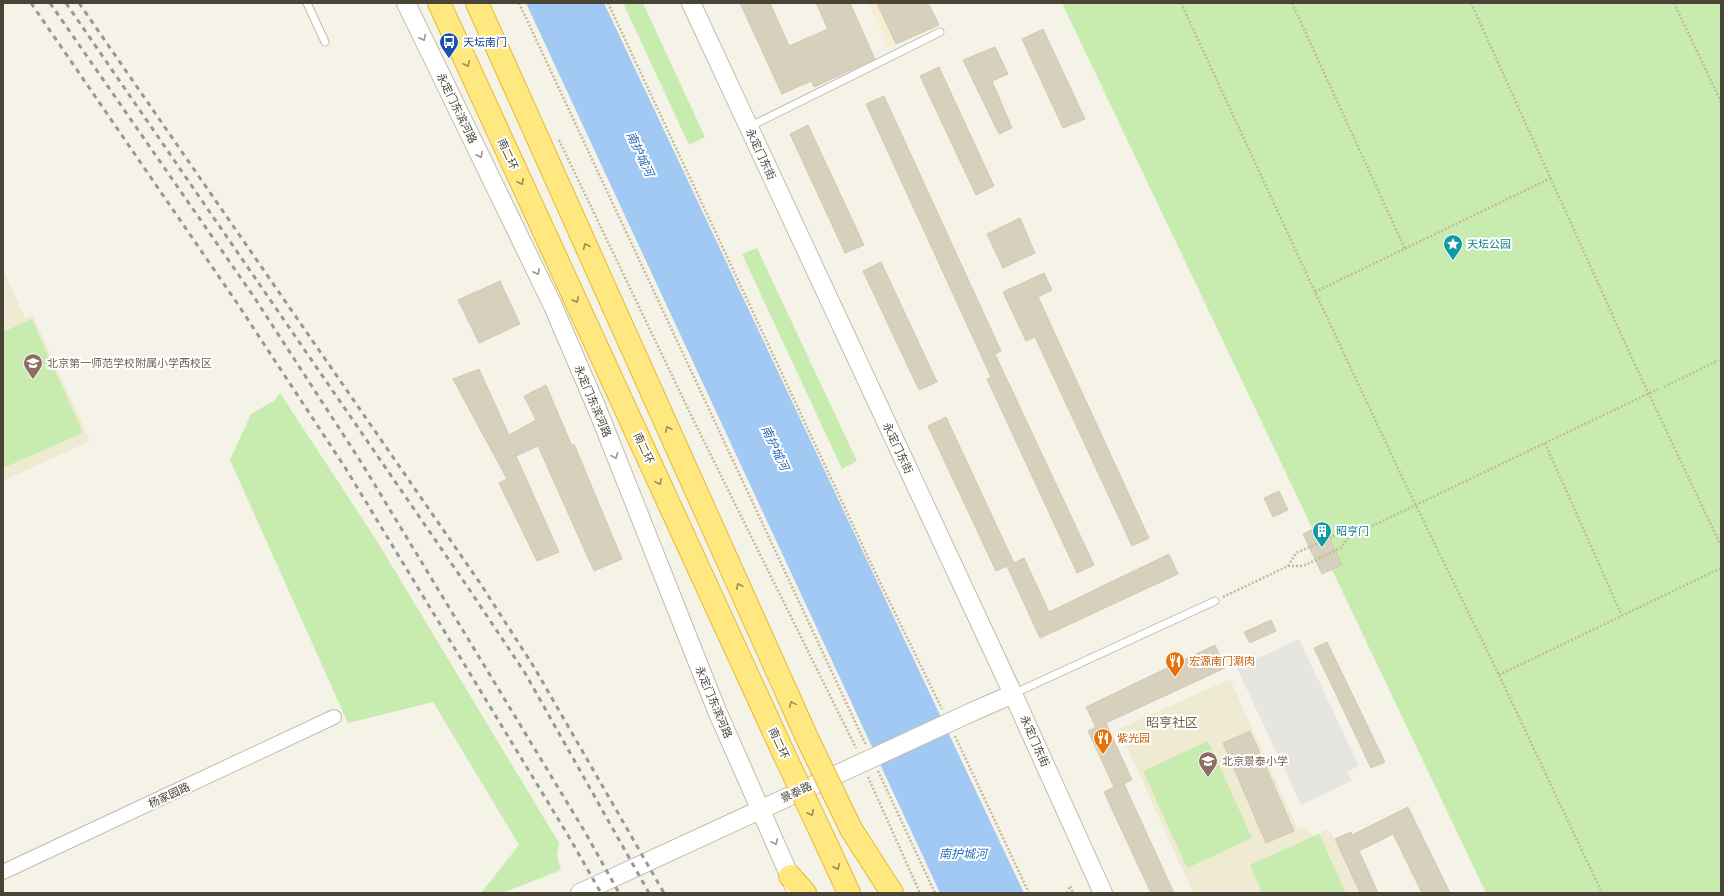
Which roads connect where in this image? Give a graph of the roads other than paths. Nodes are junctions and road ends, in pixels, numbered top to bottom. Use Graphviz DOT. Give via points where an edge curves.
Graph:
graph roads {
  1 [pos="307,3"];
  2 [pos="406,3"];
  3 [pos="439,3"];
  4 [pos="477,3"];
  5 [pos="691,3"];
  6 [pos="940,32"];
  7 [pos="325,42"];
  8 [pos="749,127"];
  9 [pos="1215,601"];
  10 [pos="1013,694"];
  11 [pos="334,717"];
  12 [pos="760,809"];
  13 [pos="851,829"];
  14 [pos="3,872"];
  15 [pos="794,884"];
  16 [pos="580,893"];
  17 [pos="805,893"];
  18 [pos="849,893"];
  19 [pos="879,893"];
  20 [pos="892,893"];
  21 [pos="1103,893"];
  1 -- 7 [label="lane"];
  2 -- 12 [label="street, 永定门东滨河路, one-way" via="553,306 598,411 717,711"];
  3 -- 18 [label="highway, 南二环, one-way, bridge"];
  13 -- 4 [label="highway, one-way, bridge" via="808,740"];
  5 -- 8 [label="street, 永定门东街"];
  6 -- 8 [label="lane"];
  8 -- 10 [label="street, 永定门东街"];
  9 -- 10 [label="lane"];
  10 -- 12 [label="street, 景泰路, bridge"];
  10 -- 21 [label="street, 永定门东街"];
  11 -- 14 [label="street, 杨家园路"];
  12 -- 15 [label="street, 永定门东滨河路, one-way"];
  12 -- 16 [label="street, 景泰路"];
  13 -- 19 [label="highway"];
  13 -- 20 [label="highway"];
  15 -- 17 [label="highway"];
}
